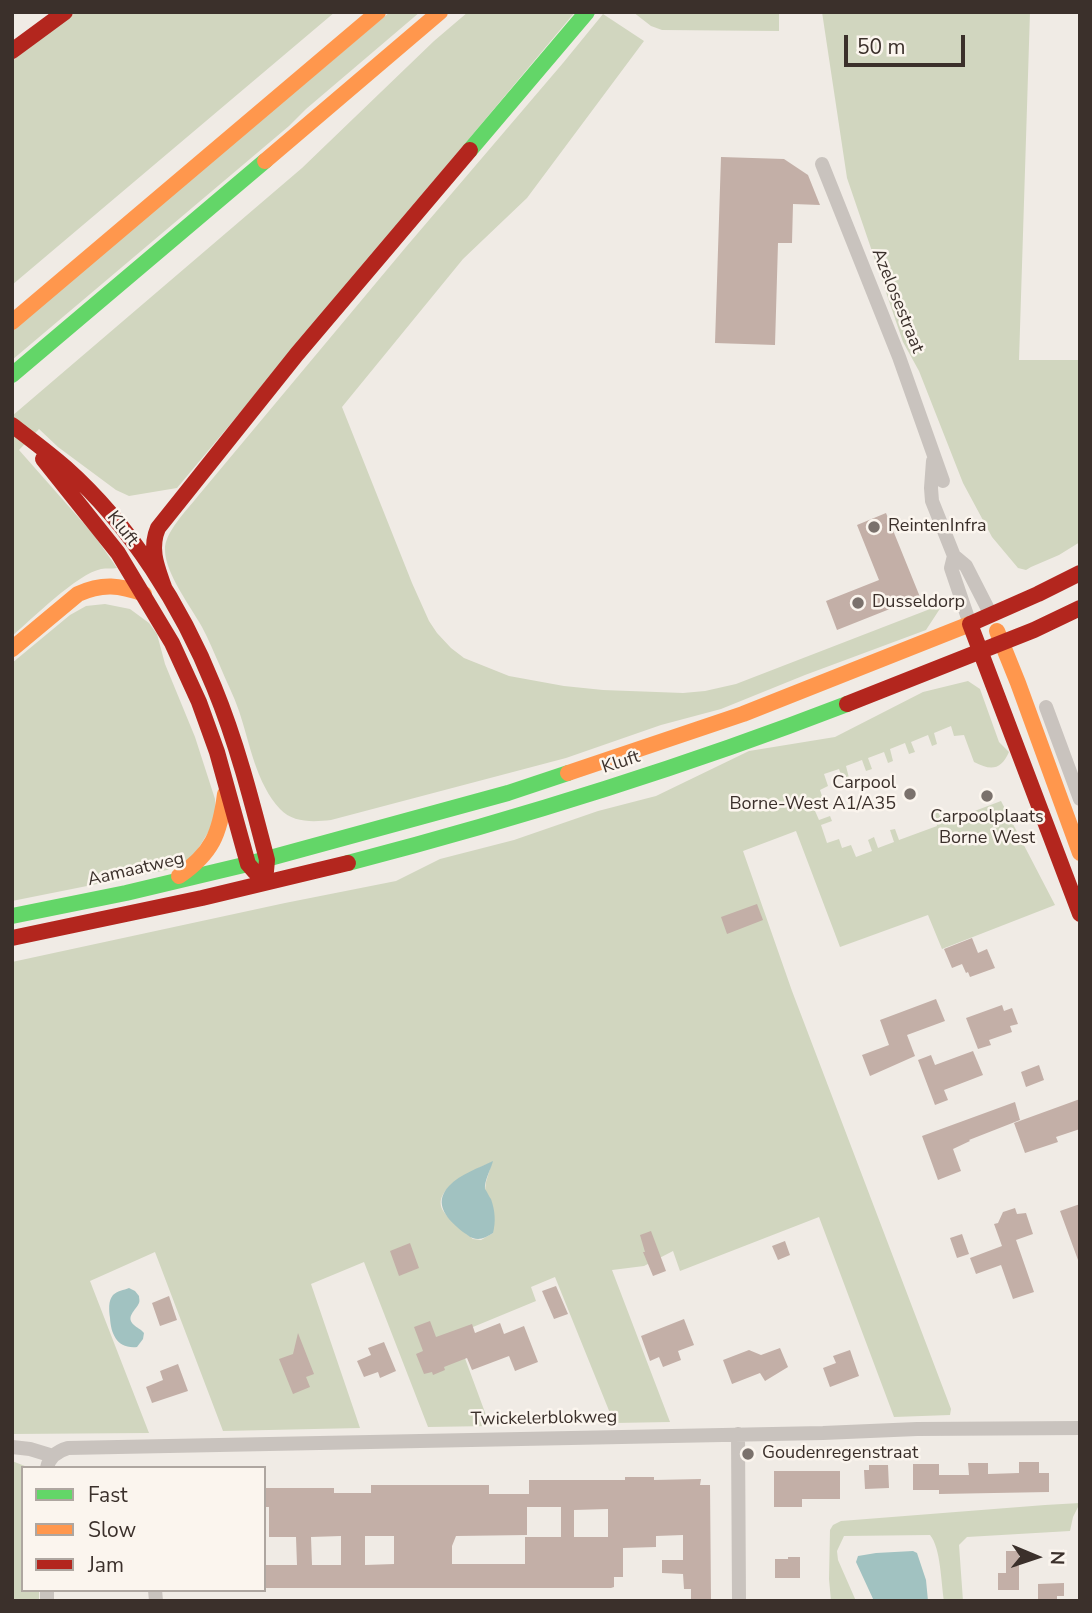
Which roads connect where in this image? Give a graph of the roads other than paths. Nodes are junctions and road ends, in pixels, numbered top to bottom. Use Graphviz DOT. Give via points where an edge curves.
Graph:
graph roads {
  1 [pos="65,12"];
  2 [pos="377,12"];
  3 [pos="440,12"];
  4 [pos="587,12"];
  5 [pos="12,51"];
  6 [pos="822,164"];
  7 [pos="12,322"];
  8 [pos="12,374"];
  9 [pos="12,425"];
  10 [pos="28,438"];
  11 [pos="934,453"];
  12 [pos="943,481"];
  13 [pos="954,556"];
  14 [pos="1080,573"];
  15 [pos="164,587"];
  16 [pos="144,594"];
  17 [pos="1080,608"];
  18 [pos="991,615"];
  19 [pos="970,624"];
  20 [pos="1001,642"];
  21 [pos="12,649"];
  22 [pos="979,651"];
  23 [pos="1046,707"];
  24 [pos="1045,760"];
  25 [pos="1024,769"];
  26 [pos="226,782"];
  27 [pos="1080,799"];
  28 [pos="1080,853"];
  29 [pos="267,860"];
  30 [pos="248,864"];
  31 [pos="168,883"];
  32 [pos="265,884"];
  33 [pos="1080,914"];
  34 [pos="12,916"];
  35 [pos="12,938"];
  36 [pos="1080,1428"];
  37 [pos="738,1434"];
  38 [pos="12,1447"];
  39 [pos="50,1462"];
  40 [pos="739,1601"];
  1 -- 5 [label="main road"];
  2 -- 7 [label="main road"];
  3 -- 8 [label="main road"];
  4 -- 15 [label="main road" via="297,354 158,528 154,554"];
  6 -- 11 [label="street, Azelosestraat"];
  9 -- 10 [label="main road, Kluft"];
  10 -- 15 [label="main road, Kluft" via="101,503"];
  10 -- 16 [label="main road, Kluft" via="118,553"];
  11 -- 12 [label="street, Azelosestraat"];
  11 -- 13 [label="street, Azelosestraat" via="932,501"];
  13 -- 18 [label="street, Azelosestraat" via="966,566"];
  13 -- 19 [label="street, Azelosestraat" via="951,568"];
  14 -- 18 [label="main road, Kluft"];
  15 -- 29 [label="main road, Kluft" via="215,688"];
  16 -- 21 [label="main road" via="116,586 90,587"];
  16 -- 26 [label="main road, Kluft" via="195,692"];
  17 -- 20 [label="main road, Kluft"];
  18 -- 19 [label="main road, Kluft"];
  18 -- 20 [label="main road, Azelosestraat"];
  19 -- 22 [label="main road, Azelosestraat"];
  19 -- 29 [label="main road, Kluft" via="743,714 582,769"];
  20 -- 22 [label="main road, Kluft"];
  20 -- 24 [label="main road, Azelosestraat"];
  22 -- 25 [label="main road, Azelosestraat"];
  22 -- 32 [label="main road, Kluft" via="741,744 426,843"];
  23 -- 27 [label="street"];
  24 -- 25 [label="main road"];
  24 -- 28 [label="main road, Azelosestraat"];
  25 -- 33 [label="main road, Azelosestraat"];
  26 -- 30 [label="main road, Kluft"];
  26 -- 31 [label="main road" via="220,826 208,853"];
  29 -- 30 [label="main road, Aamaatweg"];
  29 -- 32 [label="main road, Kluft"];
  30 -- 31 [label="main road, Aamaatweg"];
  30 -- 32 [label="main road, Kluft"];
  31 -- 34 [label="main road, Aamaatweg"];
  32 -- 35 [label="main road"];
  36 -- 37 [label="street, Twickelerblokweg"];
  37 -- 39 [label="street, Twickelerblokweg" via="68,1448"];
  37 -- 40 [label="street"];
  38 -- 39 [label="street, Twickelerblokweg" via="30,1449"];
}
